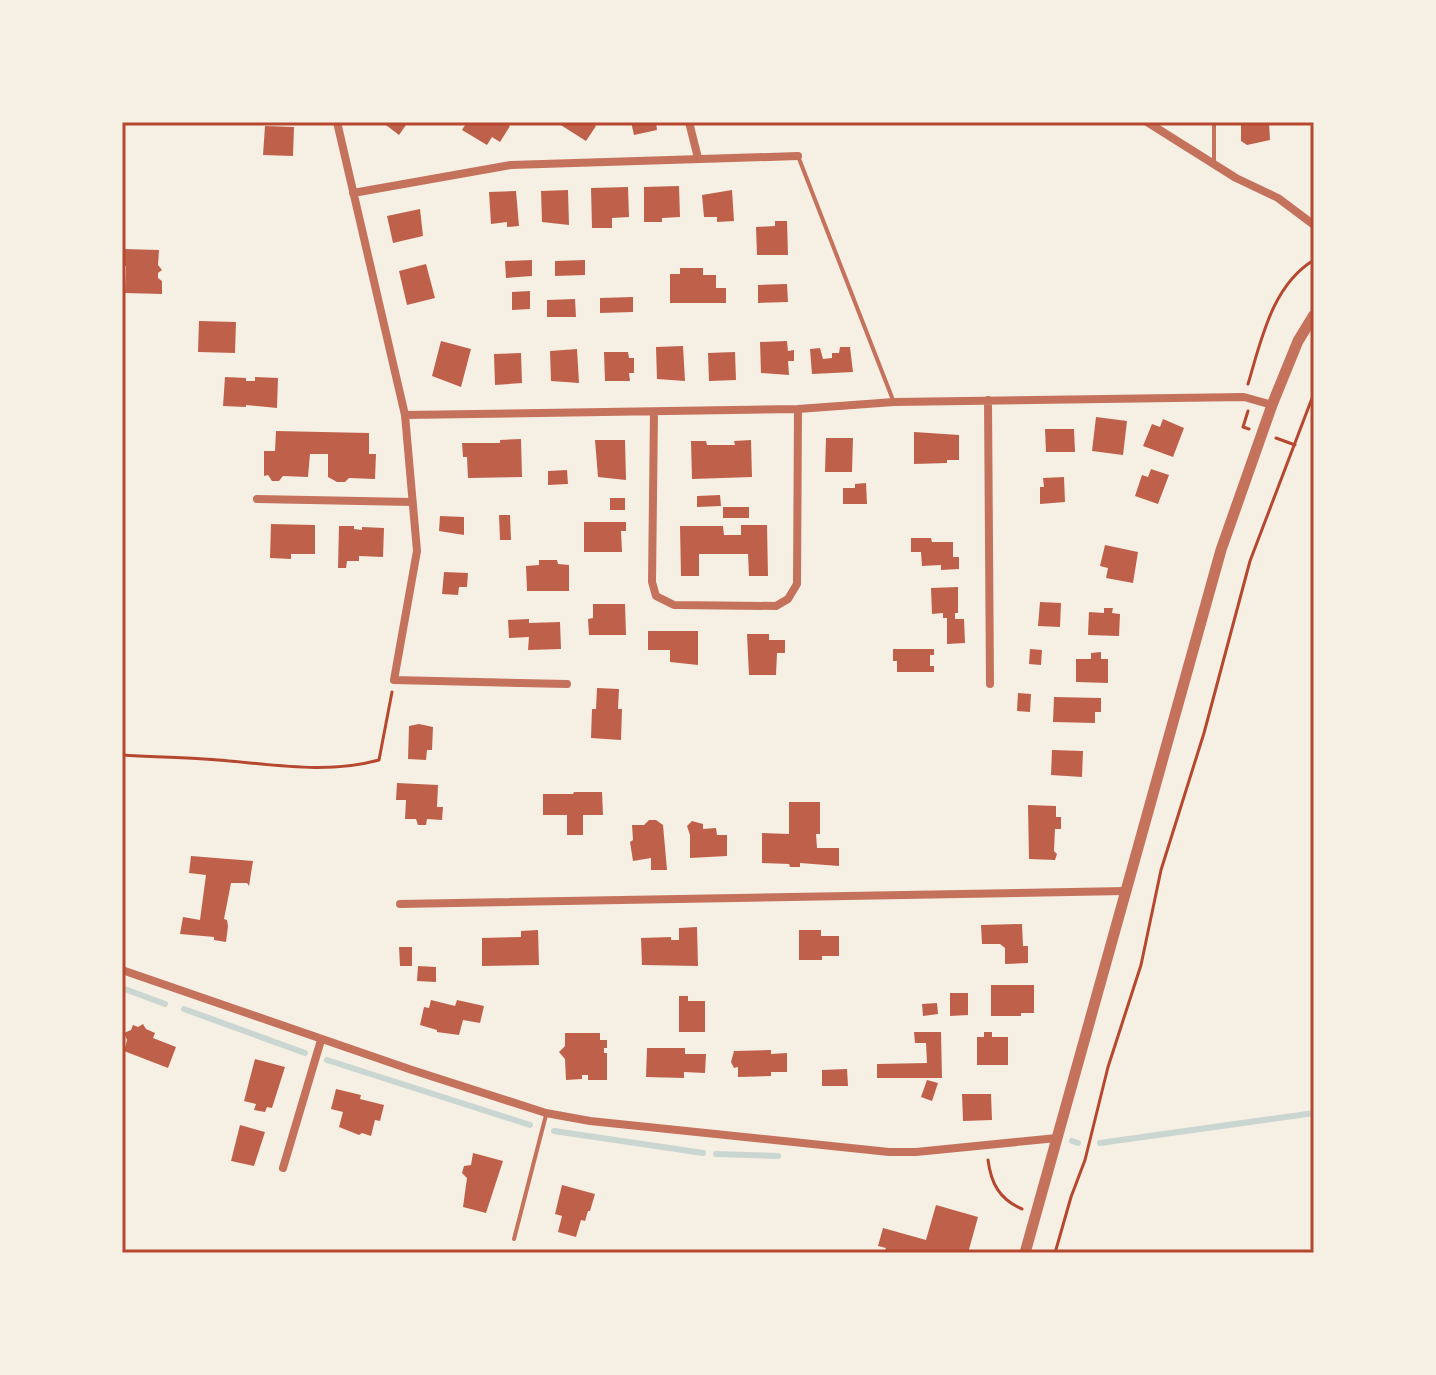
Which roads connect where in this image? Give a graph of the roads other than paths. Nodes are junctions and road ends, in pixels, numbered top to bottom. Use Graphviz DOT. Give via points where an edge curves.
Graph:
graph roads {
  1 [pos="337,122"];
  2 [pos="689,122"];
  3 [pos="1147,122"];
  4 [pos="1214,122"];
  5 [pos="798,156"];
  6 [pos="698,158"];
  7 [pos="1214,163"];
  8 [pos="353,193"];
  9 [pos="1314,225"];
  10 [pos="1314,315"];
  11 [pos="988,400"];
  12 [pos="894,402"];
  13 [pos="1272,405"];
  14 [pos="798,409"];
  15 [pos="654,412"];
  16 [pos="405,415"];
  17 [pos="257,499"];
  18 [pos="412,502"];
  19 [pos="567,684"];
  20 [pos="990,684"];
  21 [pos="1126,891"];
  22 [pos="400,904"];
  23 [pos="122,970"];
  24 [pos="321,1040"];
  25 [pos="546,1113"];
  26 [pos="1057,1138"];
  27 [pos="283,1168"];
  28 [pos="514,1239"];
  29 [pos="1025,1253"];
  1 -- 8 [label="street"];
  2 -- 6 [label="street"];
  3 -- 7 [label="street"];
  4 -- 7 [label="lane"];
  5 -- 6 [label="street"];
  5 -- 12 [label="lane"];
  6 -- 8 [label="street" via="511,165"];
  7 -- 9 [label="street"];
  8 -- 16 [label="street"];
  10 -- 13 [label="street"];
  11 -- 12 [label="street"];
  11 -- 13 [label="street" via="1244,397"];
  11 -- 20 [label="street"];
  12 -- 14 [label="street"];
  13 -- 21 [label="street" via="1221,550"];
  14 -- 15 [label="street"];
  14 -- 15 [label="street" via="797,584 776,606 674,605 656,596"];
  15 -- 16 [label="street"];
  16 -- 18 [label="street"];
  17 -- 18 [label="street"];
  18 -- 19 [label="street" via="417,551 394,680"];
  21 -- 22 [label="street"];
  21 -- 26 [label="street"];
  23 -- 24 [label="street"];
  24 -- 25 [label="street"];
  24 -- 27 [label="street"];
  25 -- 26 [label="street" via="659,1130 889,1152"];
  25 -- 28 [label="lane"];
  26 -- 29 [label="street"];
}
